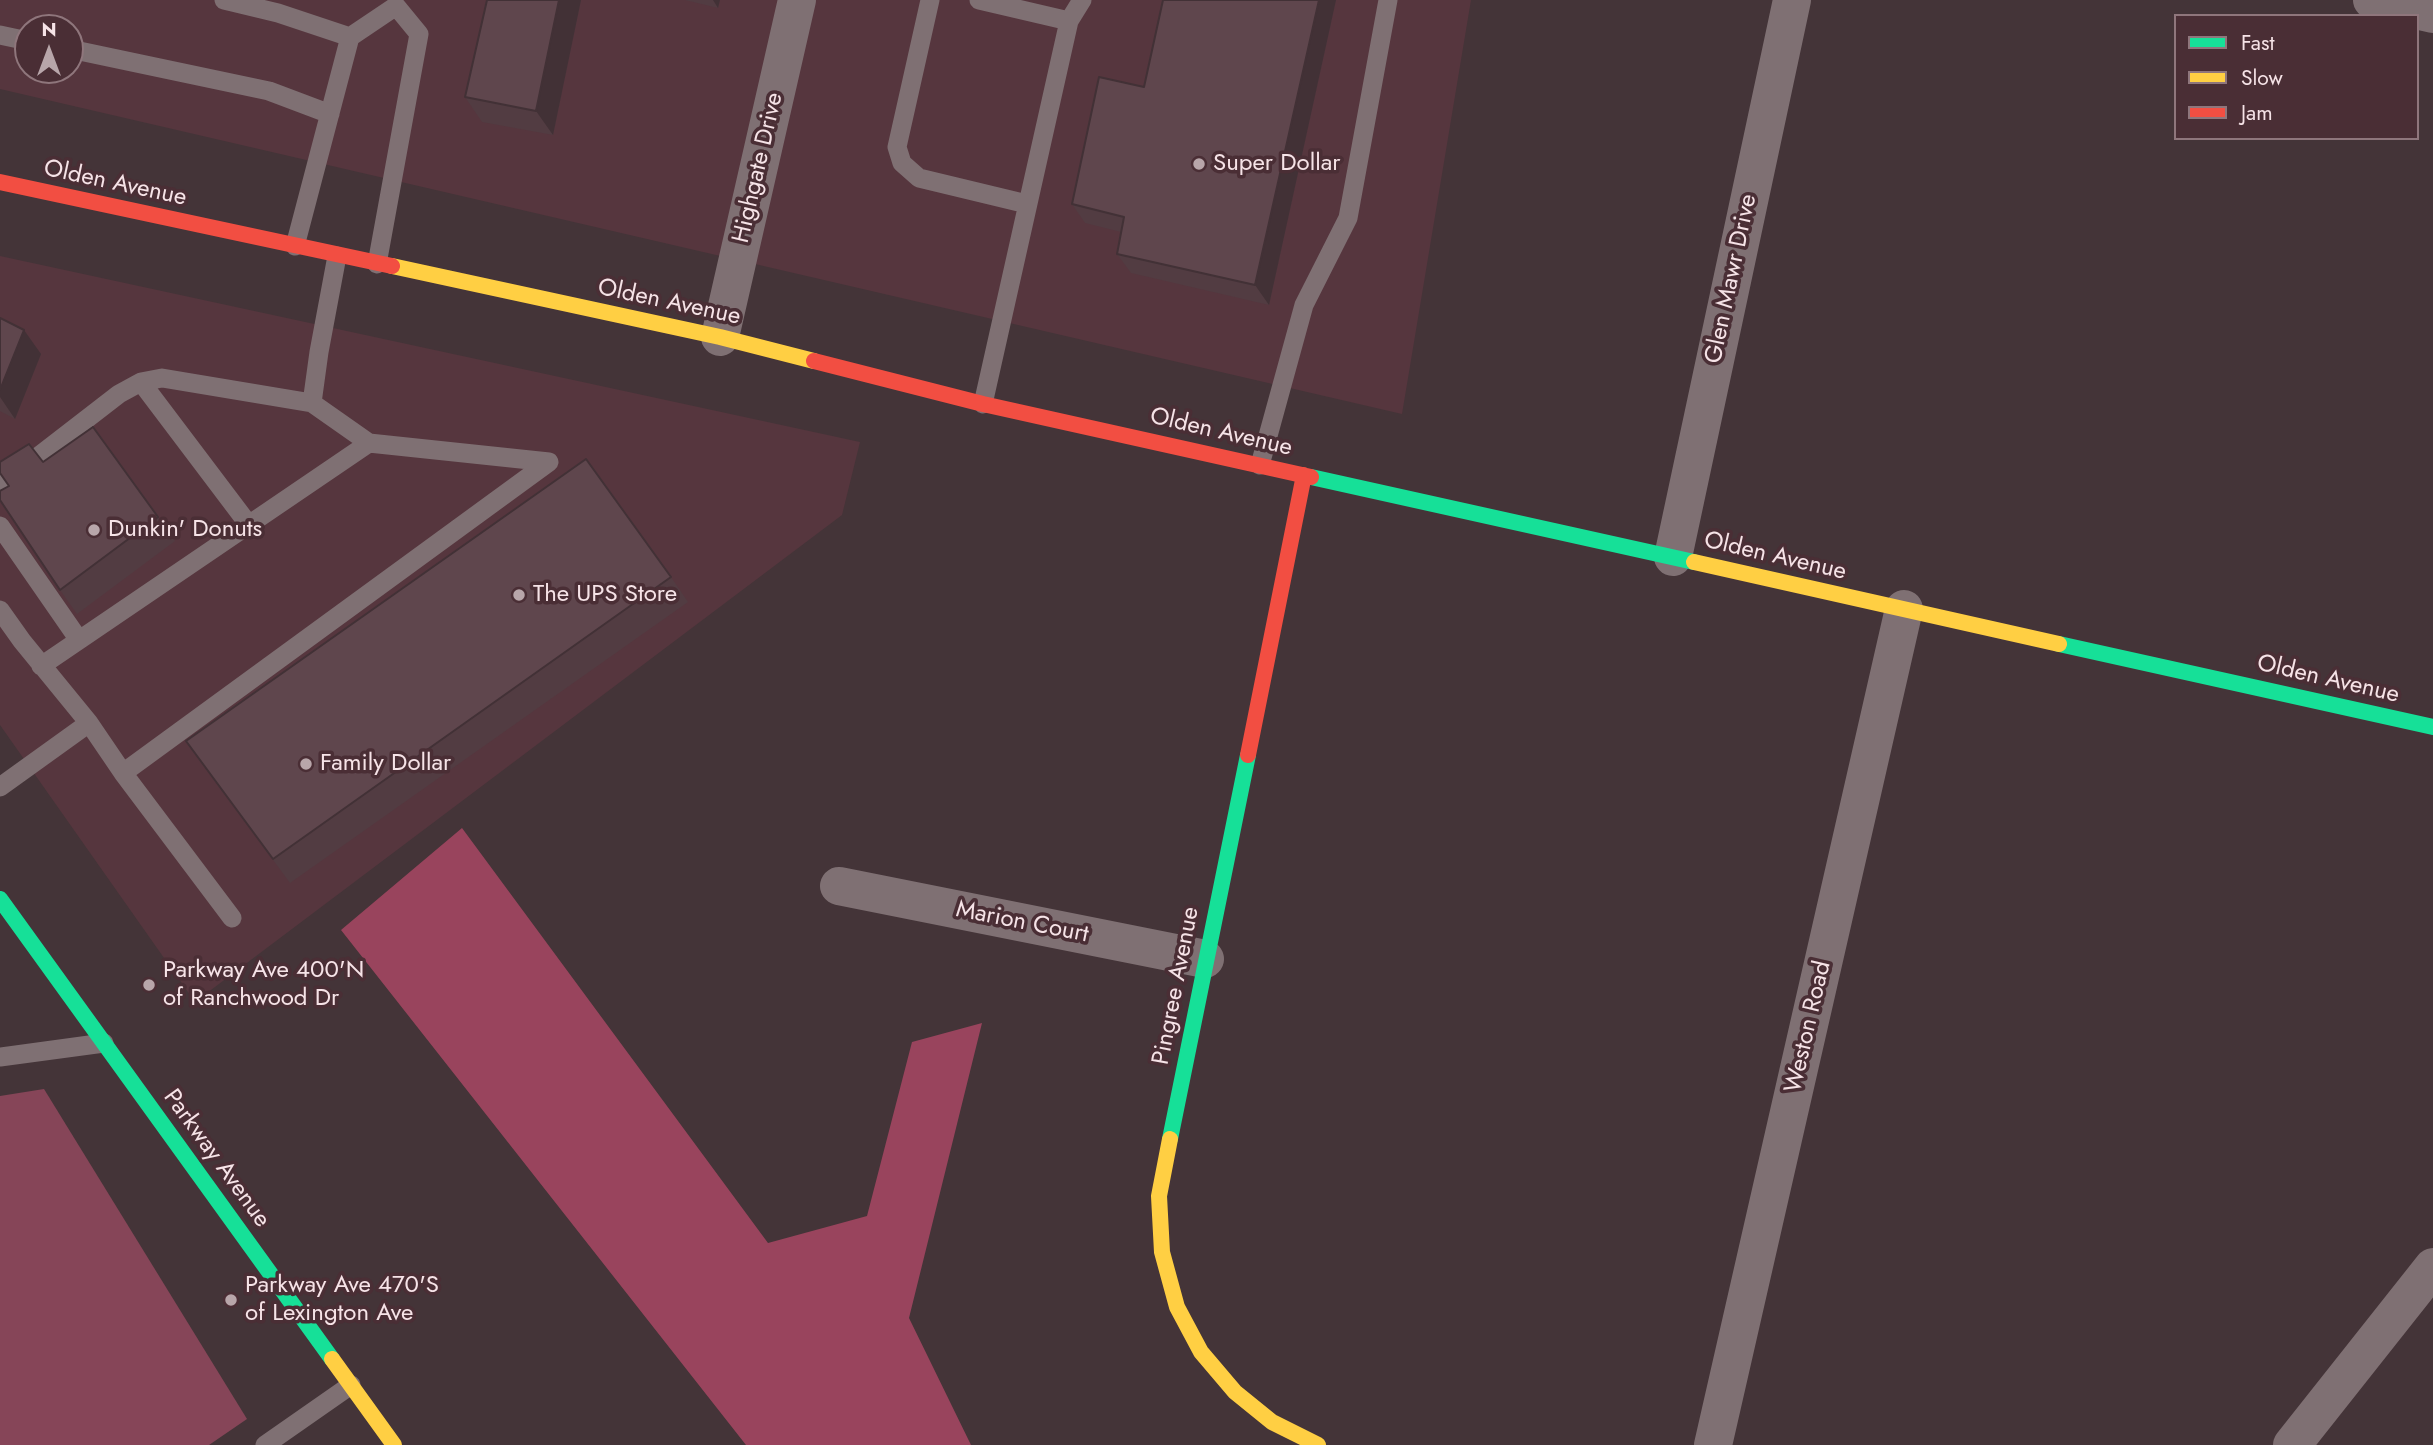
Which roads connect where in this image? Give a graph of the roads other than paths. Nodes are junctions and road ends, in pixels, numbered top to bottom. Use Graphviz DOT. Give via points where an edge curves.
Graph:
graph roads {
  1 [pos="224,0"];
  2 [pos="797,0"];
  3 [pos="930,0"];
  4 [pos="979,0"];
  5 [pos="1082,0"];
  6 [pos="1388,0"];
  7 [pos="1792,0"];
  8 [pos="2372,0"];
  9 [pos="397,3"];
  10 [pos="2433,14"];
  11 [pos="1069,21"];
  12 [pos="351,37"];
  13 [pos="84,52"];
  14 [pos="330,114"];
  15 [pos="0,182"];
  16 [pos="1027,204"];
  17 [pos="295,246"];
  18 [pos="338,256"];
  19 [pos="377,264"];
  20 [pos="720,337"];
  21 [pos="141,382"];
  22 [pos="312,403"];
  23 [pos="983,404"];
  24 [pos="369,443"];
  25 [pos="1260,465"];
  26 [pos="1304,475"];
  27 [pos="0,486"];
  28 [pos="249,525"];
  29 [pos="0,526"];
  30 [pos="1673,557"];
  31 [pos="1904,609"];
  32 [pos="0,610"];
  33 [pos="79,640"];
  34 [pos="41,666"];
  35 [pos="89,723"];
  36 [pos="2433,727"];
  37 [pos="123,773"];
  38 [pos="0,787"];
  39 [pos="839,886"];
  40 [pos="0,899"];
  41 [pos="232,918"];
  42 [pos="1205,959"];
  43 [pos="104,1043"];
  44 [pos="0,1057"];
  45 [pos="2433,1267"];
  46 [pos="351,1385"];
  47 [pos="265,1445"];
  48 [pos="394,1445"];
  49 [pos="1318,1445"];
  50 [pos="1713,1445"];
  51 [pos="2292,1445"];
  1 -- 12 [label="lane"];
  2 -- 20 [label="street, Highgate Drive"];
  3 -- 16 [label="lane" via="897,147 902,163 919,178"];
  4 -- 11 [label="lane"];
  5 -- 11 [label="lane"];
  6 -- 25 [label="lane" via="1348,218 1304,304"];
  7 -- 30 [label="street, Glen Mawr Drive"];
  8 -- 10 [label="street"];
  9 -- 12 [label="lane"];
  9 -- 19 [label="lane" via="419,34"];
  11 -- 16 [label="lane"];
  12 -- 14 [label="lane"];
  13 -- 14 [label="lane" via="269,91"];
  14 -- 17 [label="lane"];
  15 -- 17 [label="main road, Olden Avenue"];
  16 -- 23 [label="lane"];
  17 -- 18 [label="main road, Olden Avenue"];
  18 -- 19 [label="main road, Olden Avenue"];
  18 -- 22 [label="lane"];
  19 -- 20 [label="main road, Olden Avenue"];
  20 -- 23 [label="main road, Olden Avenue"];
  21 -- 22 [label="lane" via="162,378"];
  21 -- 27 [label="lane"];
  21 -- 28 [label="lane"];
  22 -- 24 [label="lane"];
  23 -- 25 [label="main road, Olden Avenue"];
  24 -- 28 [label="lane"];
  24 -- 37 [label="lane" via="549,462"];
  25 -- 26 [label="main road, Olden Avenue"];
  26 -- 30 [label="main road, Olden Avenue"];
  26 -- 42 [label="main road, Pingree Avenue"];
  28 -- 33 [label="lane"];
  29 -- 33 [label="lane"];
  30 -- 31 [label="main road, Olden Avenue"];
  31 -- 36 [label="main road, Olden Avenue"];
  31 -- 50 [label="street, Weston Road"];
  32 -- 34 [label="lane"];
  33 -- 34 [label="lane"];
  34 -- 35 [label="lane"];
  35 -- 37 [label="lane"];
  35 -- 38 [label="lane"];
  37 -- 41 [label="lane"];
  39 -- 42 [label="street, Marion Court"];
  40 -- 43 [label="main road, Parkway Avenue"];
  42 -- 49 [label="main road, Pingree Avenue" via="1159,1196 1162,1252 1177,1307 1201,1352 1235,1392 1272,1422"];
  43 -- 44 [label="lane"];
  43 -- 46 [label="main road, Parkway Avenue"];
  45 -- 51 [label="street"];
  46 -- 47 [label="lane"];
  46 -- 48 [label="main road, Parkway Avenue"];
}
